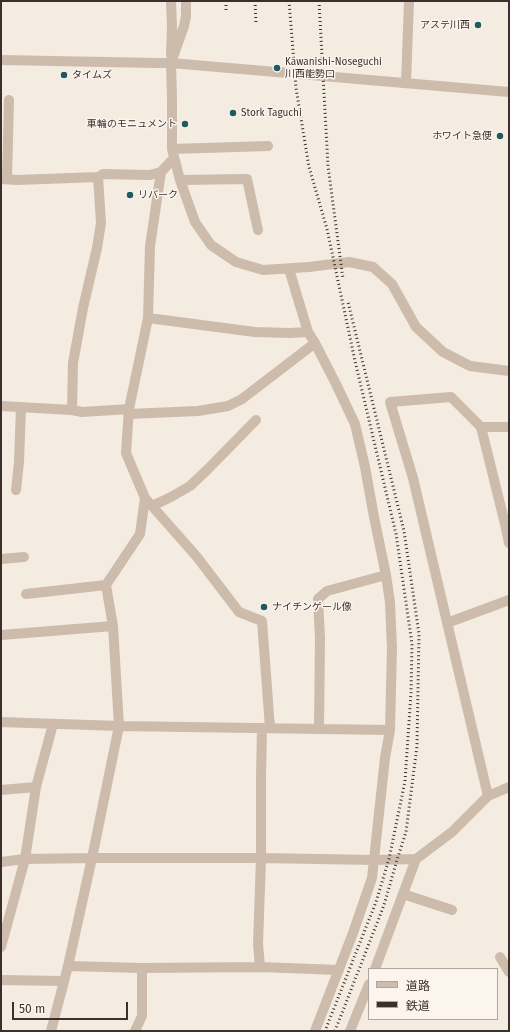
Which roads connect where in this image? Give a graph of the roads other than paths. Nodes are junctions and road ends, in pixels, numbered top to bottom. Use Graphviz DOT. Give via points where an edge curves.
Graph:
graph roads {
  1 [pos="170,1"];
  2 [pos="186,1"];
  3 [pos="409,1"];
  4 [pos="1,60"];
  5 [pos="171,63"];
  6 [pos="406,83"];
  7 [pos="509,92"];
  8 [pos="9,100"];
  9 [pos="268,146"];
  10 [pos="173,154"];
  11 [pos="161,172"];
  12 [pos="98,177"];
  13 [pos="4,179"];
  14 [pos="180,180"];
  15 [pos="258,230"];
  16 [pos="289,269"];
  17 [pos="148,318"];
  18 [pos="308,332"];
  19 [pos="315,343"];
  20 [pos="509,371"];
  21 [pos="1,406"];
  22 [pos="21,407"];
  23 [pos="72,410"];
  24 [pos="128,412"];
  25 [pos="256,420"];
  26 [pos="481,427"];
  27 [pos="509,427"];
  28 [pos="16,490"];
  29 [pos="145,498"];
  30 [pos="152,506"];
  31 [pos="507,524"];
  32 [pos="509,543"];
  33 [pos="24,557"];
  34 [pos="1,559"];
  35 [pos="386,575"];
  36 [pos="106,585"];
  37 [pos="26,594"];
  38 [pos="509,600"];
  39 [pos="447,623"];
  40 [pos="113,626"];
  41 [pos="1,635"];
  42 [pos="1,722"];
  43 [pos="52,724"];
  44 [pos="119,726"];
  45 [pos="266,728"];
  46 [pos="319,729"];
  47 [pos="390,730"];
  48 [pos="36,787"];
  49 [pos="509,787"];
  50 [pos="1,790"];
  51 [pos="488,796"];
  52 [pos="92,858"];
  53 [pos="261,858"];
  54 [pos="416,858"];
  55 [pos="25,859"];
  56 [pos="374,860"];
  57 [pos="1,862"];
  58 [pos="403,894"];
  59 [pos="452,910"];
  60 [pos="1,947"];
  61 [pos="500,957"];
  62 [pos="68,966"];
  63 [pos="260,967"];
  64 [pos="142,968"];
  65 [pos="375,968"];
  66 [pos="339,970"];
  67 [pos="509,972"];
  68 [pos="1,980"];
  69 [pos="63,981"];
  70 [pos="368,986"];
  71 [pos="51,1031"];
  72 [pos="135,1031"];
  73 [pos="315,1031"];
  74 [pos="350,1031"];
  1 -- 5 [label="street"];
  2 -- 5 [label="street" via="184,26"];
  3 -- 6 [label="street"];
  4 -- 5 [label="street"];
  5 -- 6 [label="street"];
  5 -- 10 [label="street"];
  6 -- 7 [label="street"];
  8 -- 13 [label="street"];
  9 -- 10 [label="street"];
  10 -- 11 [label="street"];
  10 -- 14 [label="street"];
  11 -- 12 [label="street" via="150,175 103,174"];
  11 -- 17 [label="street" via="150,246"];
  12 -- 13 [label="street"];
  12 -- 23 [label="street" via="98,248 73,363"];
  14 -- 15 [label="street" via="247,179"];
  14 -- 16 [label="street" via="195,222 211,245 236,262 263,270"];
  16 -- 18 [label="street"];
  16 -- 20 [label="street" via="349,262 373,267 392,284 416,327 443,352 470,366"];
  17 -- 18 [label="street" via="255,332"];
  17 -- 24 [label="street"];
  18 -- 19 [label="street"];
  19 -- 24 [label="street" via="242,399 228,406 198,411"];
  19 -- 35 [label="street" via="355,424 366,467"];
  21 -- 22 [label="street"];
  22 -- 23 [label="street"];
  22 -- 28 [label="street"];
  23 -- 24 [label="street"];
  24 -- 29 [label="street" via="126,453"];
  25 -- 30 [label="street" via="190,486"];
  26 -- 27 [label="street"];
  26 -- 31 [label="street"];
  26 -- 39 [label="street" via="451,397 390,402 413,478"];
  29 -- 30 [label="street"];
  29 -- 36 [label="street" via="140,534"];
  30 -- 45 [label="street" via="239,612 262,622"];
  31 -- 32 [label="street"];
  33 -- 34 [label="street"];
  35 -- 46 [label="street" via="327,591 318,599"];
  35 -- 47 [label="street" via="392,648"];
  36 -- 37 [label="street"];
  36 -- 40 [label="street"];
  38 -- 39 [label="street"];
  39 -- 51 [label="street"];
  40 -- 41 [label="street"];
  40 -- 44 [label="street"];
  42 -- 43 [label="street"];
  43 -- 44 [label="street"];
  43 -- 48 [label="street"];
  44 -- 45 [label="street"];
  44 -- 52 [label="street"];
  45 -- 46 [label="street"];
  45 -- 53 [label="street" via="260,777"];
  46 -- 47 [label="street"];
  47 -- 56 [label="street"];
  48 -- 50 [label="street"];
  48 -- 55 [label="street"];
  49 -- 51 [label="street"];
  51 -- 54 [label="street" via="452,832"];
  52 -- 53 [label="street"];
  52 -- 55 [label="street"];
  52 -- 62 [label="street"];
  53 -- 56 [label="street"];
  53 -- 63 [label="street" via="258,944"];
  54 -- 56 [label="street"];
  54 -- 58 [label="street"];
  55 -- 57 [label="street"];
  55 -- 60 [label="street"];
  56 -- 66 [label="street" via="372,878"];
  58 -- 59 [label="street"];
  58 -- 65 [label="street"];
  61 -- 67 [label="street"];
  62 -- 64 [label="street"];
  62 -- 69 [label="street"];
  63 -- 64 [label="street"];
  63 -- 66 [label="street"];
  64 -- 72 [label="street" via="142,1016"];
  66 -- 73 [label="street"];
  68 -- 69 [label="street"];
  69 -- 71 [label="street"];
  70 -- 74 [label="street"];
}
